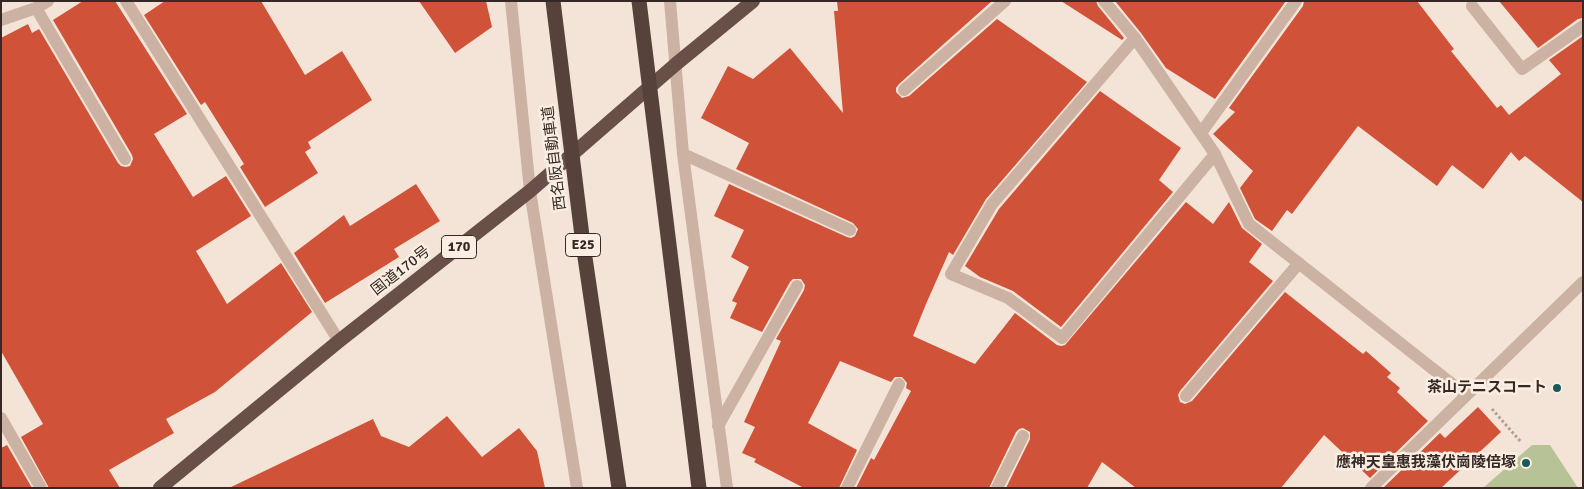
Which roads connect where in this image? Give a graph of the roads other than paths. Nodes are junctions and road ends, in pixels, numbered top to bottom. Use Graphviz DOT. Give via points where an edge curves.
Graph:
graph roads {
  1 [pos="48,1"];
  2 [pos="126,1"];
  3 [pos="511,1"];
  4 [pos="553,1"];
  5 [pos="639,1"];
  6 [pos="670,1"];
  7 [pos="753,1"];
  8 [pos="1006,1"];
  9 [pos="1104,1"];
  10 [pos="1296,1"];
  11 [pos="1472,6"];
  12 [pos="36,8"];
  13 [pos="1,20"];
  14 [pos="1583,26"];
  15 [pos="1135,38"];
  16 [pos="676,64"];
  17 [pos="904,90"];
  18 [pos="1201,133"];
  19 [pos="684,154"];
  20 [pos="1215,154"];
  21 [pos="125,159"];
  22 [pos="530,191"];
  23 [pos="850,230"];
  24 [pos="1299,263"];
  25 [pos="1583,282"];
  26 [pos="797,286"];
  27 [pos="339,341"];
  28 [pos="899,384"];
  29 [pos="1470,391"];
  30 [pos="1186,396"];
  31 [pos="1,418"];
  32 [pos="718,426"];
  33 [pos="1023,436"];
  34 [pos="42,488"];
  35 [pos="160,488"];
  36 [pos="577,488"];
  37 [pos="619,488"];
  38 [pos="699,488"];
  39 [pos="727,488"];
  40 [pos="848,488"];
  41 [pos="997,488"];
  42 [pos="1371,488"];
  1 -- 12 [label="street"];
  2 -- 27 [label="street"];
  3 -- 22 [label="street"];
  4 -- 37 [label="highway, 西名阪自動車道 / E25, bridge" via="583,244"];
  5 -- 38 [label="highway, bridge"];
  6 -- 16 [label="street"];
  7 -- 16 [label="highway, 国道170号 / 170"];
  8 -- 17 [label="street"];
  9 -- 15 [label="street"];
  10 -- 18 [label="street"];
  11 -- 14 [label="street" via="1522,69"];
  12 -- 13 [label="street"];
  12 -- 21 [label="street"];
  15 -- 18 [label="street"];
  15 -- 20 [label="street" via="992,204 951,274 1008,298 1062,338"];
  16 -- 19 [label="street"];
  16 -- 22 [label="highway, 国道170号 / 170"];
  18 -- 20 [label="street"];
  19 -- 23 [label="street"];
  19 -- 32 [label="street"];
  20 -- 24 [label="street" via="1249,224"];
  22 -- 27 [label="highway, 国道170号 / 170"];
  22 -- 36 [label="street"];
  24 -- 29 [label="street"];
  24 -- 30 [label="street"];
  25 -- 29 [label="street"];
  26 -- 32 [label="street"];
  27 -- 35 [label="highway, 国道170号 / 170"];
  28 -- 40 [label="street"];
  29 -- 42 [label="street"];
  31 -- 34 [label="street"];
  32 -- 39 [label="street"];
  33 -- 41 [label="street"];
}
